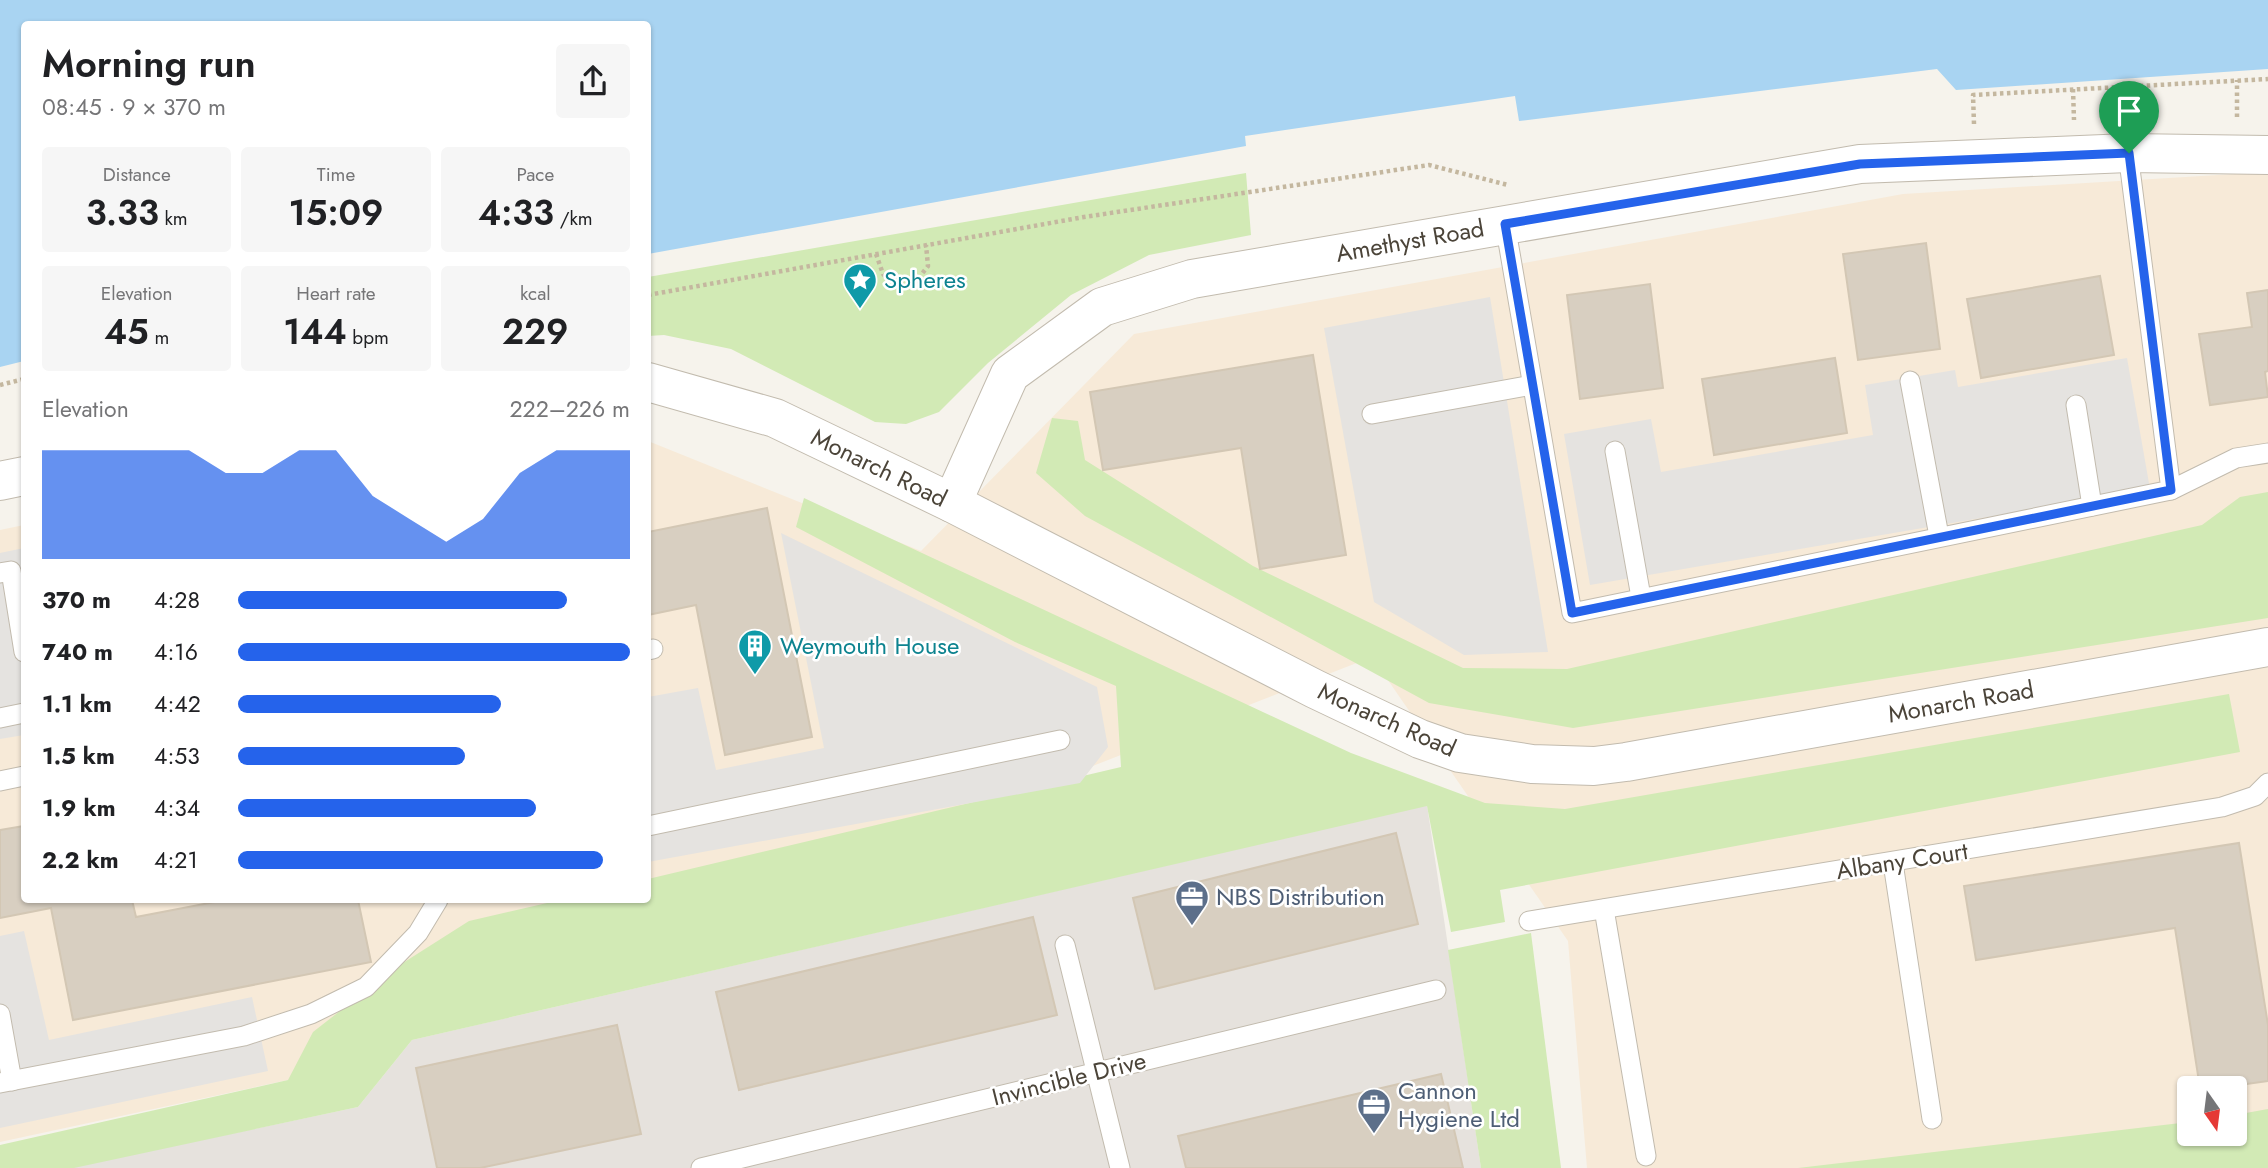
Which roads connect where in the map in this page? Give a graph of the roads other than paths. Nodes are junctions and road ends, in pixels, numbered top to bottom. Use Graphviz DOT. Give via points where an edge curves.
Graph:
graph roads {
  1 [pos="2129,153"];
  2 [pos="2268,155"];
  3 [pos="1505,224"];
  4 [pos="1910,381"];
  5 [pos="651,383"];
  6 [pos="1532,385"];
  7 [pos="2076,405"];
  8 [pos="1372,414"];
  9 [pos="1615,451"];
  10 [pos="2268,453"];
  11 [pos="21,477"];
  12 [pos="0,481"];
  13 [pos="2171,490"];
  14 [pos="951,503"];
  15 [pos="2092,506"];
  16 [pos="1939,536"];
  17 [pos="0,573"];
  18 [pos="1641,597"];
  19 [pos="21,633"];
  20 [pos="2268,650"];
  21 [pos="21,714"];
  22 [pos="0,718"];
  23 [pos="1060,740"];
  24 [pos="21,777"];
  25 [pos="0,781"];
  26 [pos="2268,783"];
  27 [pos="651,825"];
  28 [pos="1893,863"];
  29 [pos="436,903"];
  30 [pos="1604,909"];
  31 [pos="1529,921"];
  32 [pos="1065,946"];
  33 [pos="1436,990"];
  34 [pos="0,1014"];
  35 [pos="1096,1072"];
  36 [pos="6,1082"];
  37 [pos="1932,1119"];
  38 [pos="1646,1156"];
  39 [pos="701,1168"];
  40 [pos="1120,1168"];
  1 -- 2 [label="street, Amethyst Road"];
  1 -- 3 [label="street, Amethyst Road" via="1860,164"];
  1 -- 13 [label="lane"];
  3 -- 6 [label="lane"];
  3 -- 14 [label="street, Amethyst Road" via="1192,279 1102,307 1010,374"];
  4 -- 16 [label="lane"];
  5 -- 14 [label="street, Monarch Road" via="775,418"];
  6 -- 8 [label="lane"];
  6 -- 18 [label="lane" via="1572,613"];
  7 -- 15 [label="lane"];
  9 -- 18 [label="lane"];
  10 -- 13 [label="lane" via="2236,458"];
  11 -- 12 [label="street"];
  13 -- 15 [label="lane"];
  14 -- 20 [label="street, Monarch Road" via="1420,739 1460,753 1519,762 1562,766 1626,762"];
  15 -- 16 [label="lane"];
  16 -- 18 [label="lane"];
  17 -- 19 [label="lane" via="11,571"];
  21 -- 22 [label="lane"];
  23 -- 27 [label="lane"];
  24 -- 25 [label="lane"];
  26 -- 28 [label="lane, Albany Court" via="2255,796 2222,807"];
  28 -- 30 [label="lane, Albany Court"];
  28 -- 37 [label="lane"];
  29 -- 36 [label="lane" via="418,933 366,988 311,1014 244,1036"];
  30 -- 31 [label="lane, Albany Court"];
  30 -- 38 [label="lane"];
  32 -- 35 [label="lane"];
  33 -- 35 [label="lane, Invincible Drive"];
  34 -- 36 [label="lane"];
  35 -- 39 [label="lane, Invincible Drive"];
  35 -- 40 [label="lane"];
}
